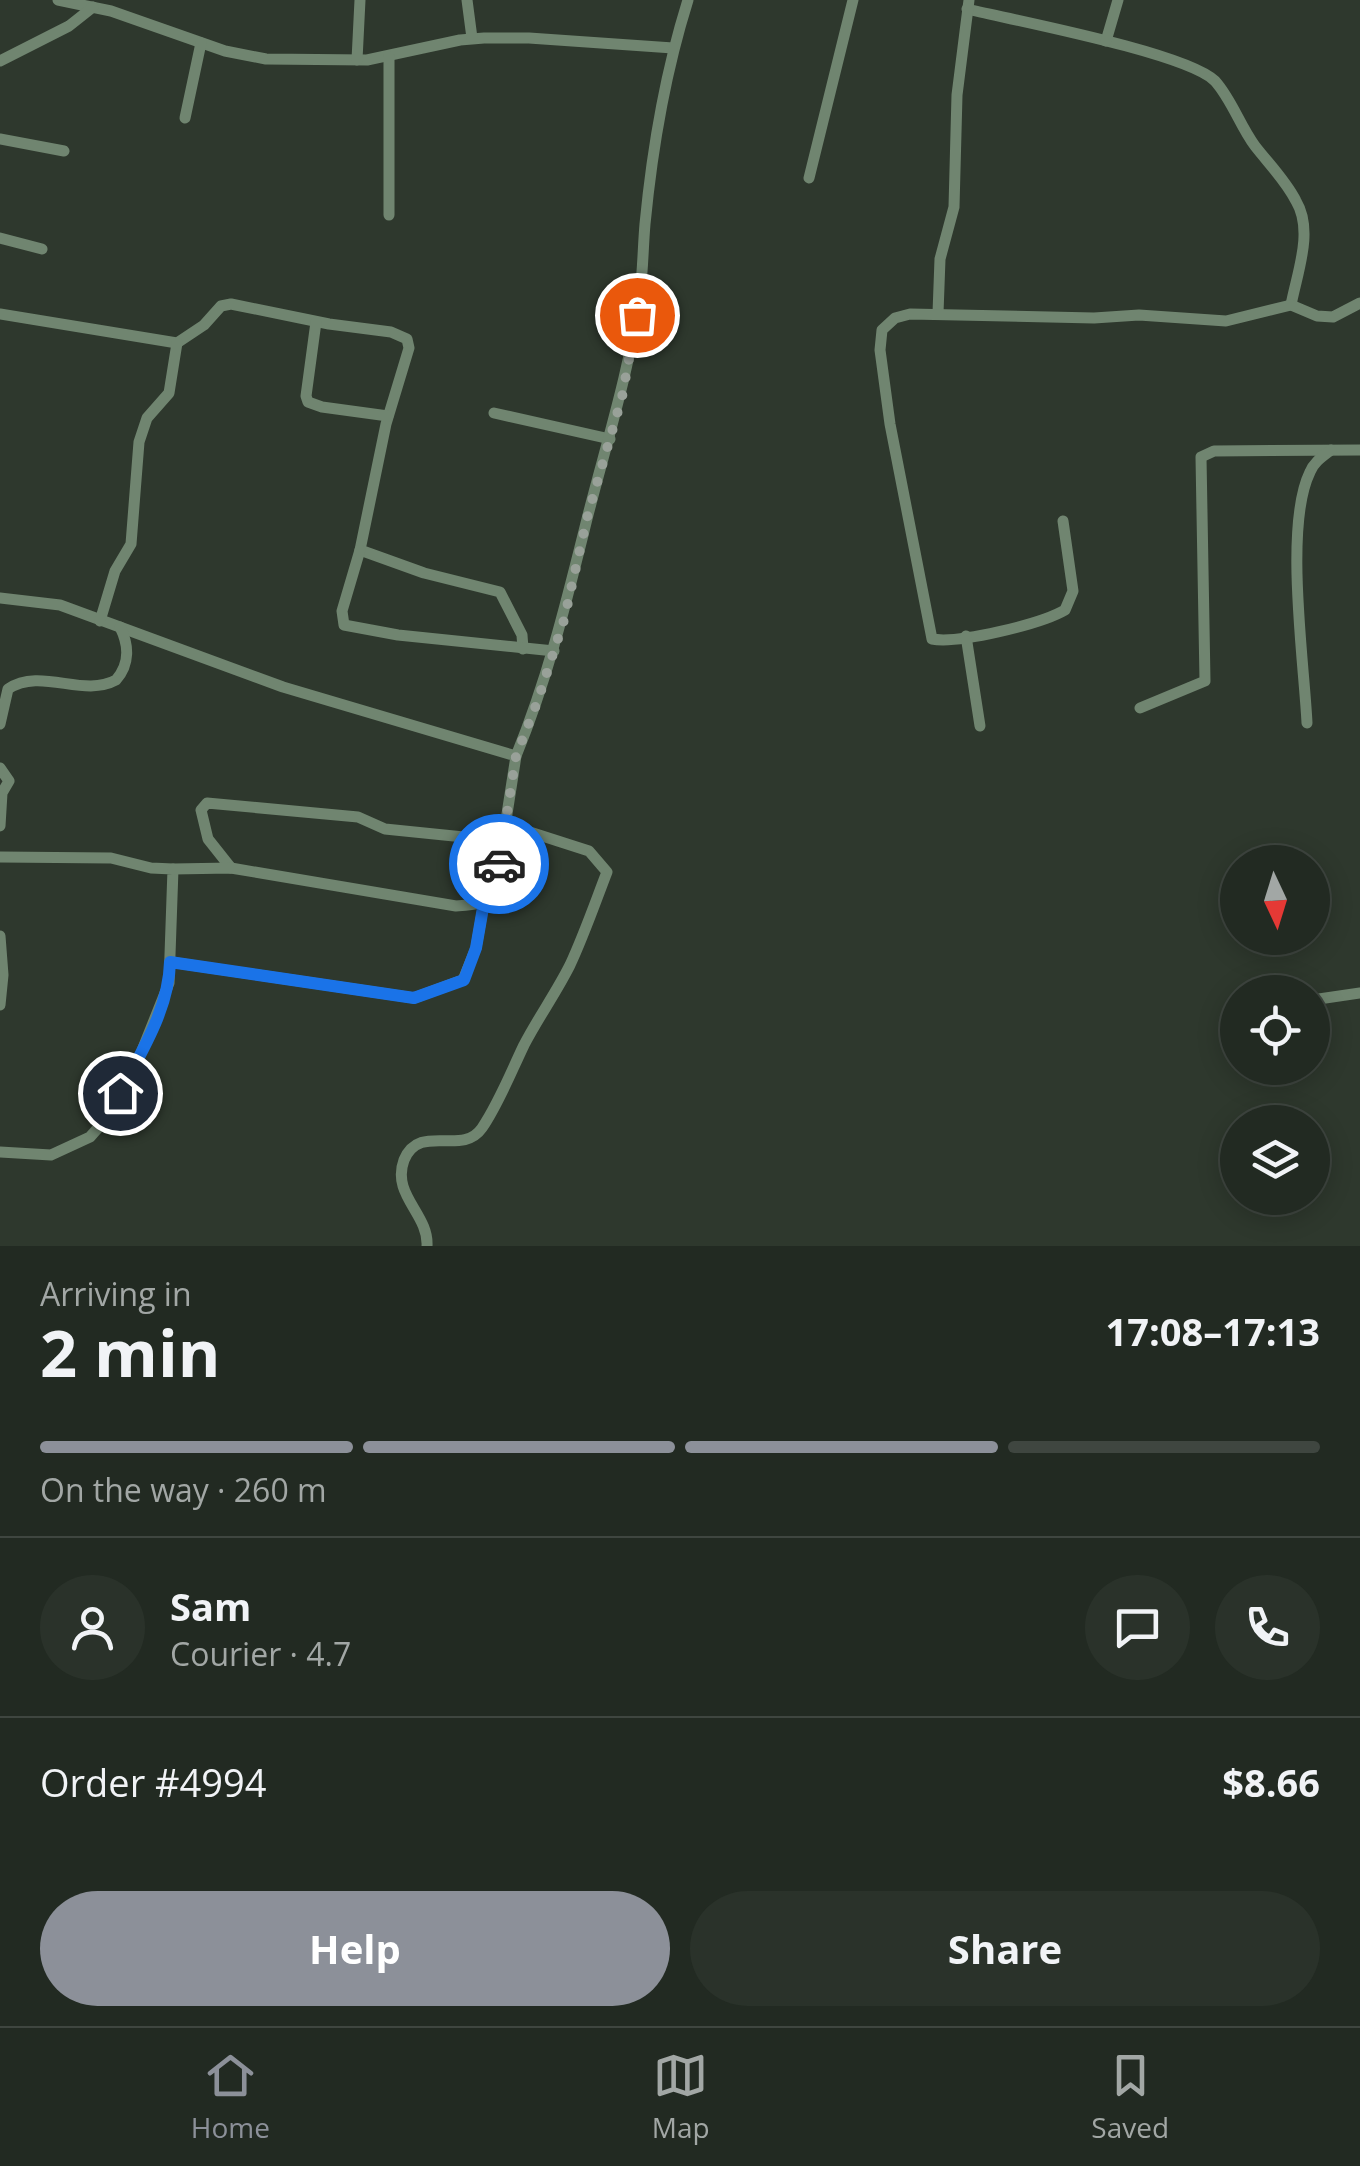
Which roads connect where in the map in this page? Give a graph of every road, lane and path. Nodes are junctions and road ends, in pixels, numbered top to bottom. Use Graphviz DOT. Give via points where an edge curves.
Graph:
graph roads {
  1 [pos="58,0"];
  2 [pos="360,0"];
  3 [pos="467,0"];
  4 [pos="688,0"];
  5 [pos="853,0"];
  6 [pos="1118,0"];
  7 [pos="968,5"];
  8 [pos="113,6"];
  9 [pos="94,8"];
  10 [pos="472,38"];
  11 [pos="1106,41"];
  12 [pos="201,42"];
  13 [pos="673,48"];
  14 [pos="390,57"];
  15 [pos="357,60"];
  16 [pos="0,61"];
  17 [pos="184,118"];
  18 [pos="0,139"];
  19 [pos="64,151"];
  20 [pos="808,178"];
  21 [pos="389,215"];
  22 [pos="0,238"];
  23 [pos="42,249"];
  24 [pos="1360,303"];
  25 [pos="1291,305"];
  26 [pos="938,312"];
  27 [pos="0,314"];
  28 [pos="316,322"];
  29 [pos="177,343"];
  30 [pos="494,414"];
  31 [pos="388,416"];
  32 [pos="610,439"];
  33 [pos="1331,450"];
  34 [pos="1360,450"];
  35 [pos="1062,521"];
  36 [pos="360,550"];
  37 [pos="0,598"];
  38 [pos="100,620"];
  39 [pos="120,627"];
  40 [pos="966,636"];
  41 [pos="522,649"];
  42 [pos="554,651"];
  43 [pos="1140,708"];
  44 [pos="1307,722"];
  45 [pos="0,724"];
  46 [pos="980,726"];
  47 [pos="516,756"];
  48 [pos="0,768"];
  49 [pos="505,824"];
  50 [pos="0,826"];
  51 [pos="503,841"];
  52 [pos="0,857"];
  53 [pos="231,868"];
  54 [pos="174,869"];
  55 [pos="484,902"];
  56 [pos="0,936"];
  57 [pos="170,962"];
  58 [pos="1,975"];
  59 [pos="1360,993"];
  60 [pos="1330,997"];
  61 [pos="0,1004"];
  62 [pos="0,1152"];
  63 [pos="427,1246"];
  1 -- 9 [label="street"];
  2 -- 15 [label="street"];
  3 -- 10 [label="street"];
  4 -- 13 [label="street"];
  5 -- 20 [label="street"];
  6 -- 11 [label="street"];
  7 -- 11 [label="street"];
  7 -- 26 [label="street" via="956,95 954,206 940,259"];
  8 -- 9 [label="street"];
  8 -- 12 [label="street"];
  9 -- 16 [label="street"];
  10 -- 13 [label="street"];
  10 -- 14 [label="street"];
  11 -- 25 [label="street" via="1193,68 1225,95 1302,212"];
  12 -- 15 [label="street" via="266,59"];
  12 -- 17 [label="street"];
  13 -- 32 [label="street" via="641,290"];
  14 -- 15 [label="street"];
  14 -- 21 [label="street"];
  18 -- 19 [label="street"];
  22 -- 23 [label="street"];
  24 -- 25 [label="street" via="1332,317"];
  25 -- 26 [label="street" via="1226,320"];
  26 -- 40 [label="street" via="896,318 882,330 880,350 930,636"];
  27 -- 29 [label="street"];
  28 -- 29 [label="street" via="225,304"];
  28 -- 31 [label="street" via="308,402"];
  28 -- 31 [label="street" via="406,339"];
  29 -- 38 [label="street" via="169,393 147,418 138,442 131,544"];
  30 -- 32 [label="street"];
  31 -- 36 [label="street"];
  32 -- 42 [label="street"];
  33 -- 34 [label="street"];
  33 -- 43 [label="street" via="1214,451 1201,458 1204,681"];
  33 -- 44 [label="street" via="1308,476 1297,527"];
  35 -- 40 [label="street" via="1073,591 1065,610"];
  36 -- 41 [label="street" via="500,592 522,635"];
  36 -- 41 [label="street" via="340,616 344,625"];
  37 -- 38 [label="street" via="60,606"];
  38 -- 39 [label="street"];
  39 -- 45 [label="street" via="127,658 116,680 101,686 19,683 8,689"];
  39 -- 47 [label="street" via="300,692"];
  40 -- 46 [label="street"];
  41 -- 42 [label="street"];
  42 -- 47 [label="street"];
  47 -- 49 [label="street"];
  48 -- 50 [label="street" via="10,781 2,793"];
  49 -- 51 [label="street"];
  49 -- 63 [label="street" via="589,852 607,872 570,966 482,1128 465,1141 412,1146 402,1164 403,1188"];
  51 -- 53 [label="street" via="207,803 201,810 208,839"];
  51 -- 55 [label="street" via="495,891"];
  52 -- 54 [label="street" via="110,858"];
  53 -- 54 [label="street"];
  53 -- 55 [label="street" via="456,906"];
  54 -- 57 [label="street"];
  55 -- 57 [label="street" via="464,980 414,998"];
  56 -- 58 [label="street"];
  57 -- 62 [label="street" via="155,1022 90,1137 50,1155"];
  58 -- 61 [label="street"];
  59 -- 60 [label="street"];
}
